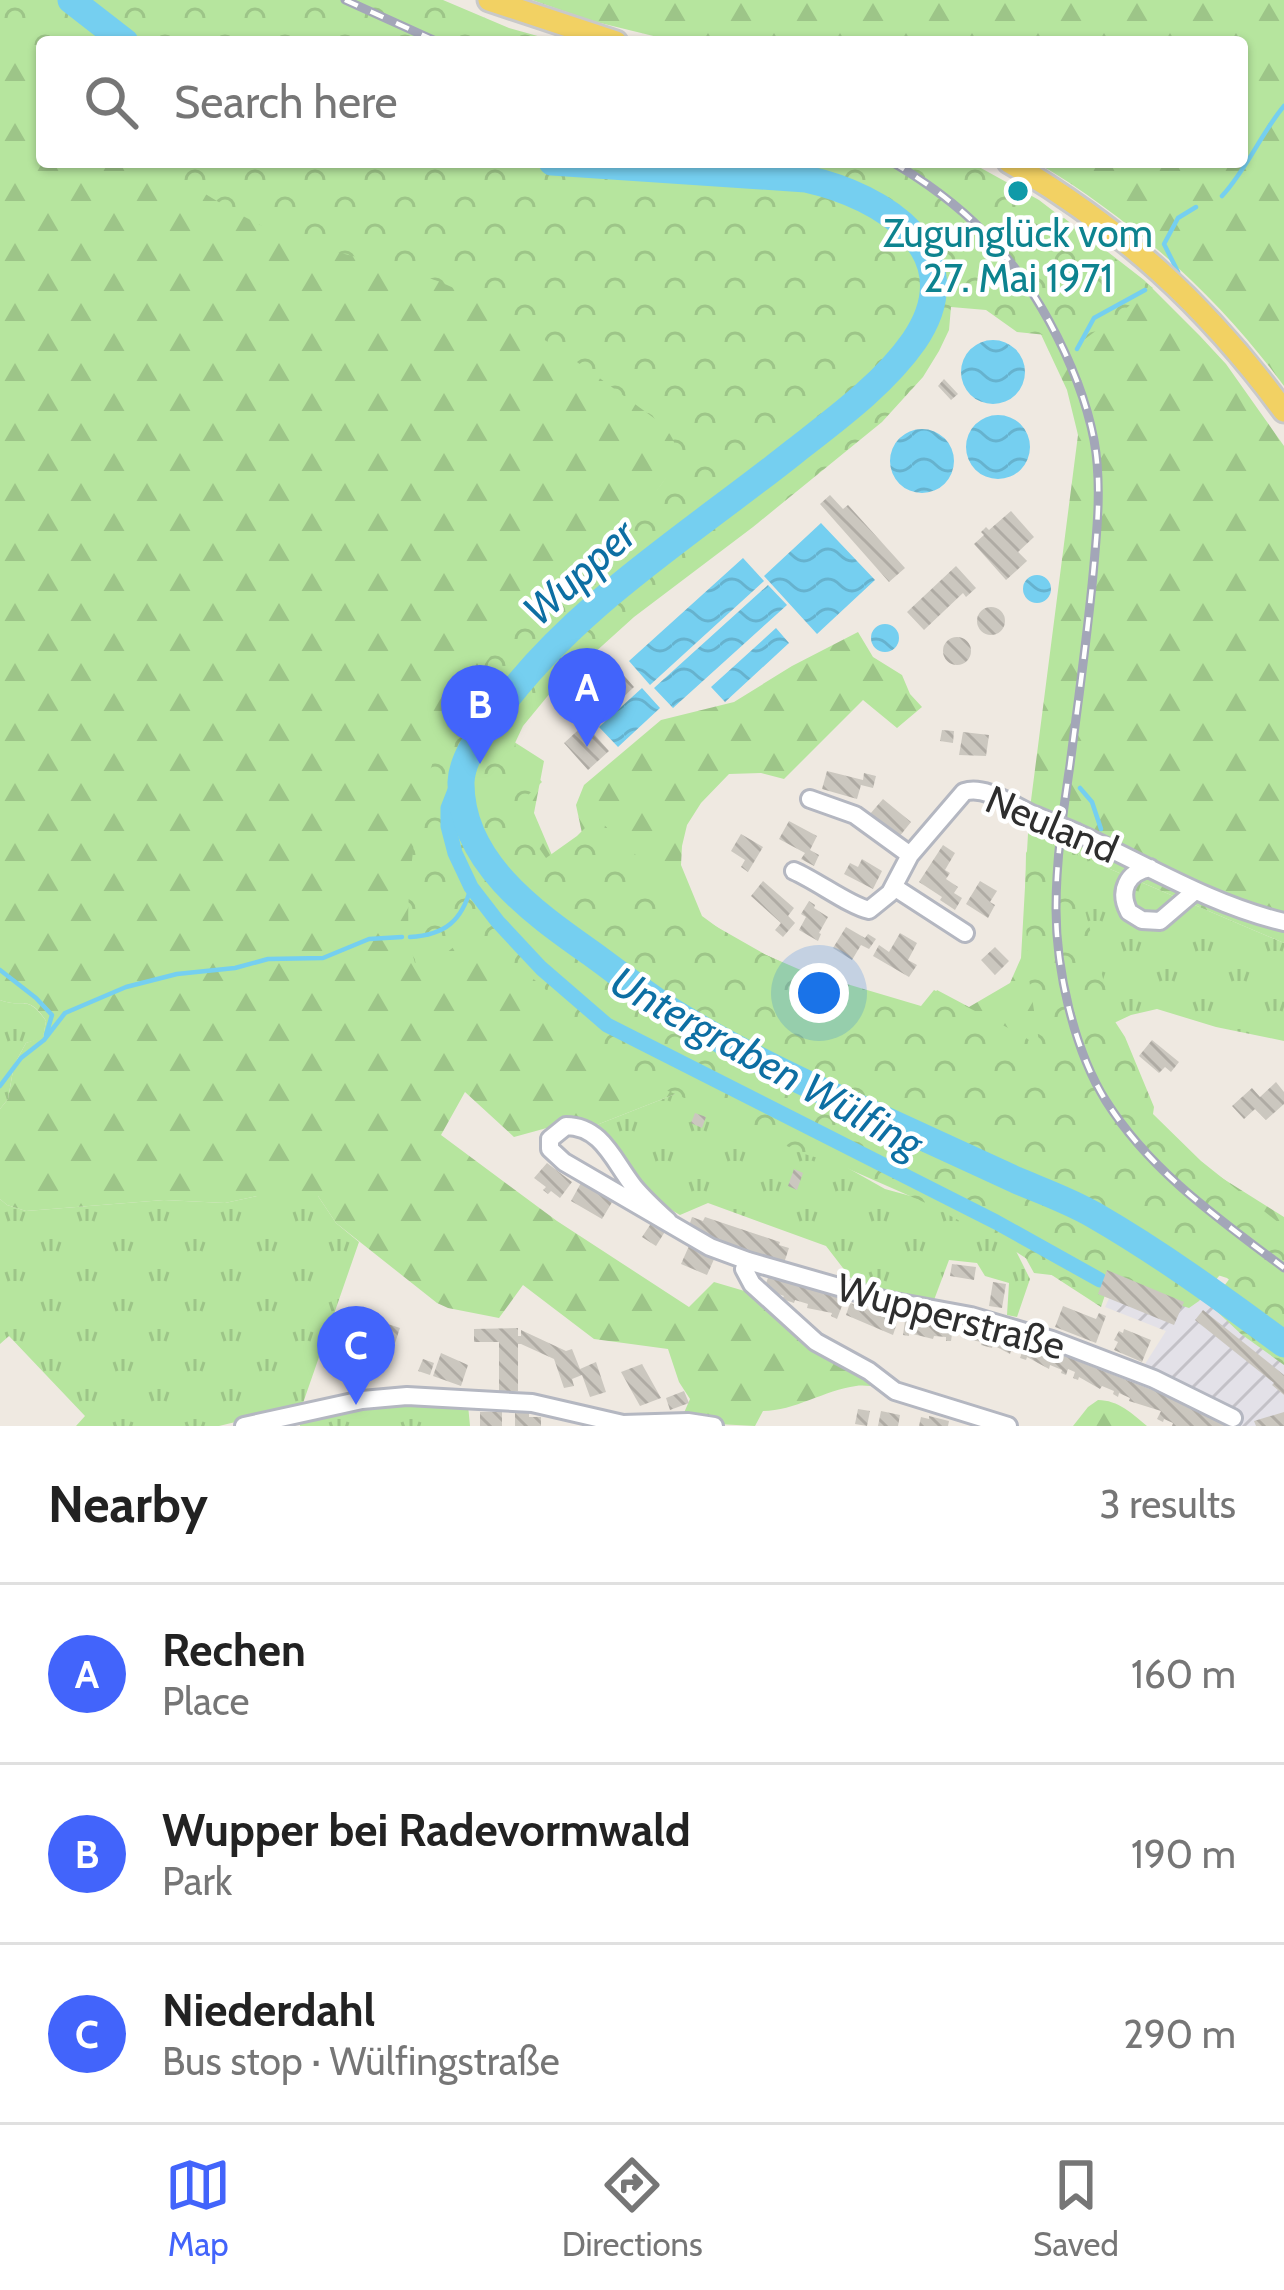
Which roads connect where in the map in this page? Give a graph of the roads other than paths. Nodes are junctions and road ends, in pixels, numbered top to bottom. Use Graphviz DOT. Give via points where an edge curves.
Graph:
graph roads {
  1 [pos="489,0"];
  2 [pos="598,36"];
  3 [pos="1018,168"];
  4 [pos="1284,411"];
  5 [pos="810,799"];
  6 [pos="910,856"];
  7 [pos="1150,868"];
  8 [pos="794,871"];
  9 [pos="894,887"];
  10 [pos="1195,890"];
  11 [pos="1284,922"];
  12 [pos="965,933"];
  13 [pos="668,1221"];
  14 [pos="748,1261"];
  15 [pos="548,1405"];
  16 [pos="1233,1418"];
  17 [pos="244,1426"];
  18 [pos="554,1426"];
  19 [pos="714,1426"];
  20 [pos="1008,1426"];
  1 -- 2 [label="main road"];
  3 -- 4 [label="main road" via="1156,266"];
  5 -- 6 [label="street" via="854,815"];
  6 -- 7 [label="street, Neuland, bridge" via="970,789"];
  6 -- 9 [label="street, Neuland"];
  7 -- 10 [label="street, Neuland"];
  7 -- 10 [label="street, Neuland" via="1125,886 1135,916 1160,921"];
  8 -- 9 [label="street" via="864,910"];
  9 -- 12 [label="street"];
  10 -- 11 [label="street, Neuland"];
  13 -- 13 [label="street, Wupperstraße" via="591,1131 566,1126 550,1139 564,1162"];
  13 -- 14 [label="street, Wupperstraße"];
  14 -- 16 [label="street, Wupperstraße" via="1052,1340"];
  14 -- 20 [label="street" via="752,1284 816,1342 895,1391"];
  15 -- 17 [label="street" via="407,1396"];
  15 -- 18 [label="street"];
  15 -- 19 [label="street" via="623,1424"];
}
